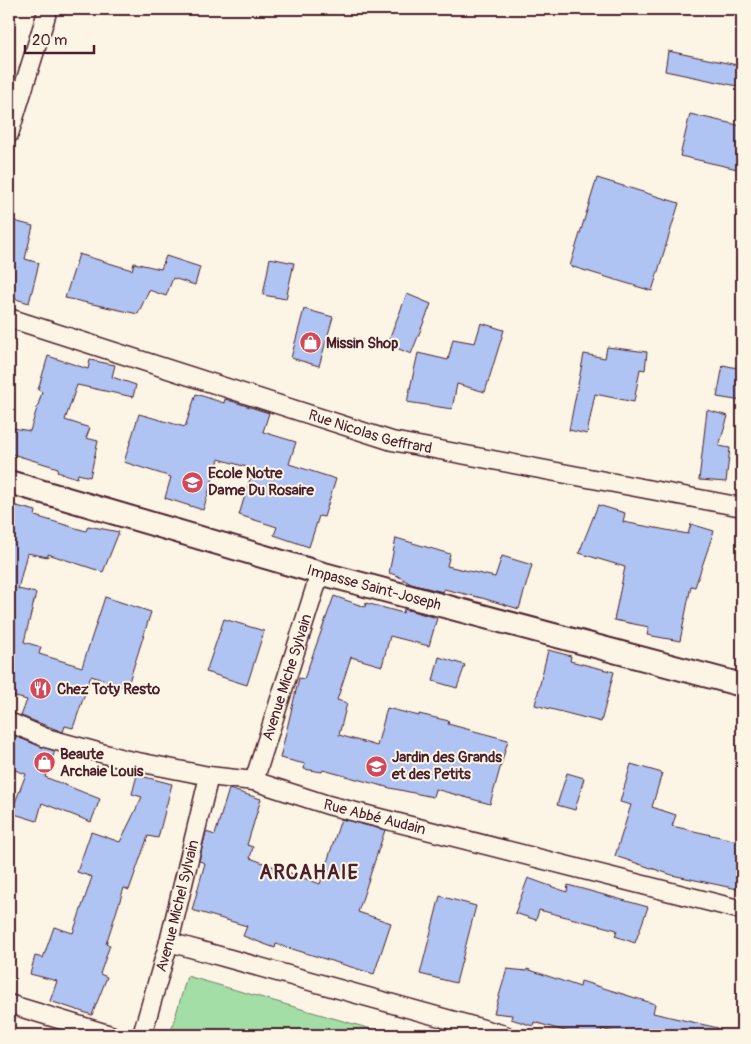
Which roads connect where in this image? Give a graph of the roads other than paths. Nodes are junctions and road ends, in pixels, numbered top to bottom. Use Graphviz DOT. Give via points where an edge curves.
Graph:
graph roads {
  1 [pos="48,9"];
  2 [pos="9,134"];
  3 [pos="9,318"];
  4 [pos="9,482"];
  5 [pos="742,507"];
  6 [pos="320,573"];
  7 [pos="742,685"];
  8 [pos="9,722"];
  9 [pos="208,776"];
  10 [pos="254,781"];
  11 [pos="742,910"];
  12 [pos="168,942"];
  13 [pos="9,1004"];
  14 [pos="112,1035"];
  15 [pos="142,1035"];
  16 [pos="505,1035"];
  1 -- 2 [label="street"];
  3 -- 5 [label="street, Rue Nicolas Geffrard" via="392,441"];
  4 -- 6 [label="street, Impasse Saint-Joseph"];
  6 -- 7 [label="street, Impasse Saint-Joseph"];
  6 -- 10 [label="street, Avenue Miche Sylvain"];
  8 -- 9 [label="street, Rue Abbé Audain" via="46,738 123,759"];
  9 -- 10 [label="street, Rue Abbé Audain"];
  9 -- 12 [label="street, Avenue Michel Sylvain"];
  10 -- 11 [label="street, Rue Abbé Audain" via="328,805"];
  12 -- 15 [label="street, Avenue Michel Sylvain"];
  12 -- 16 [label="street"];
  13 -- 14 [label="street"];
}
